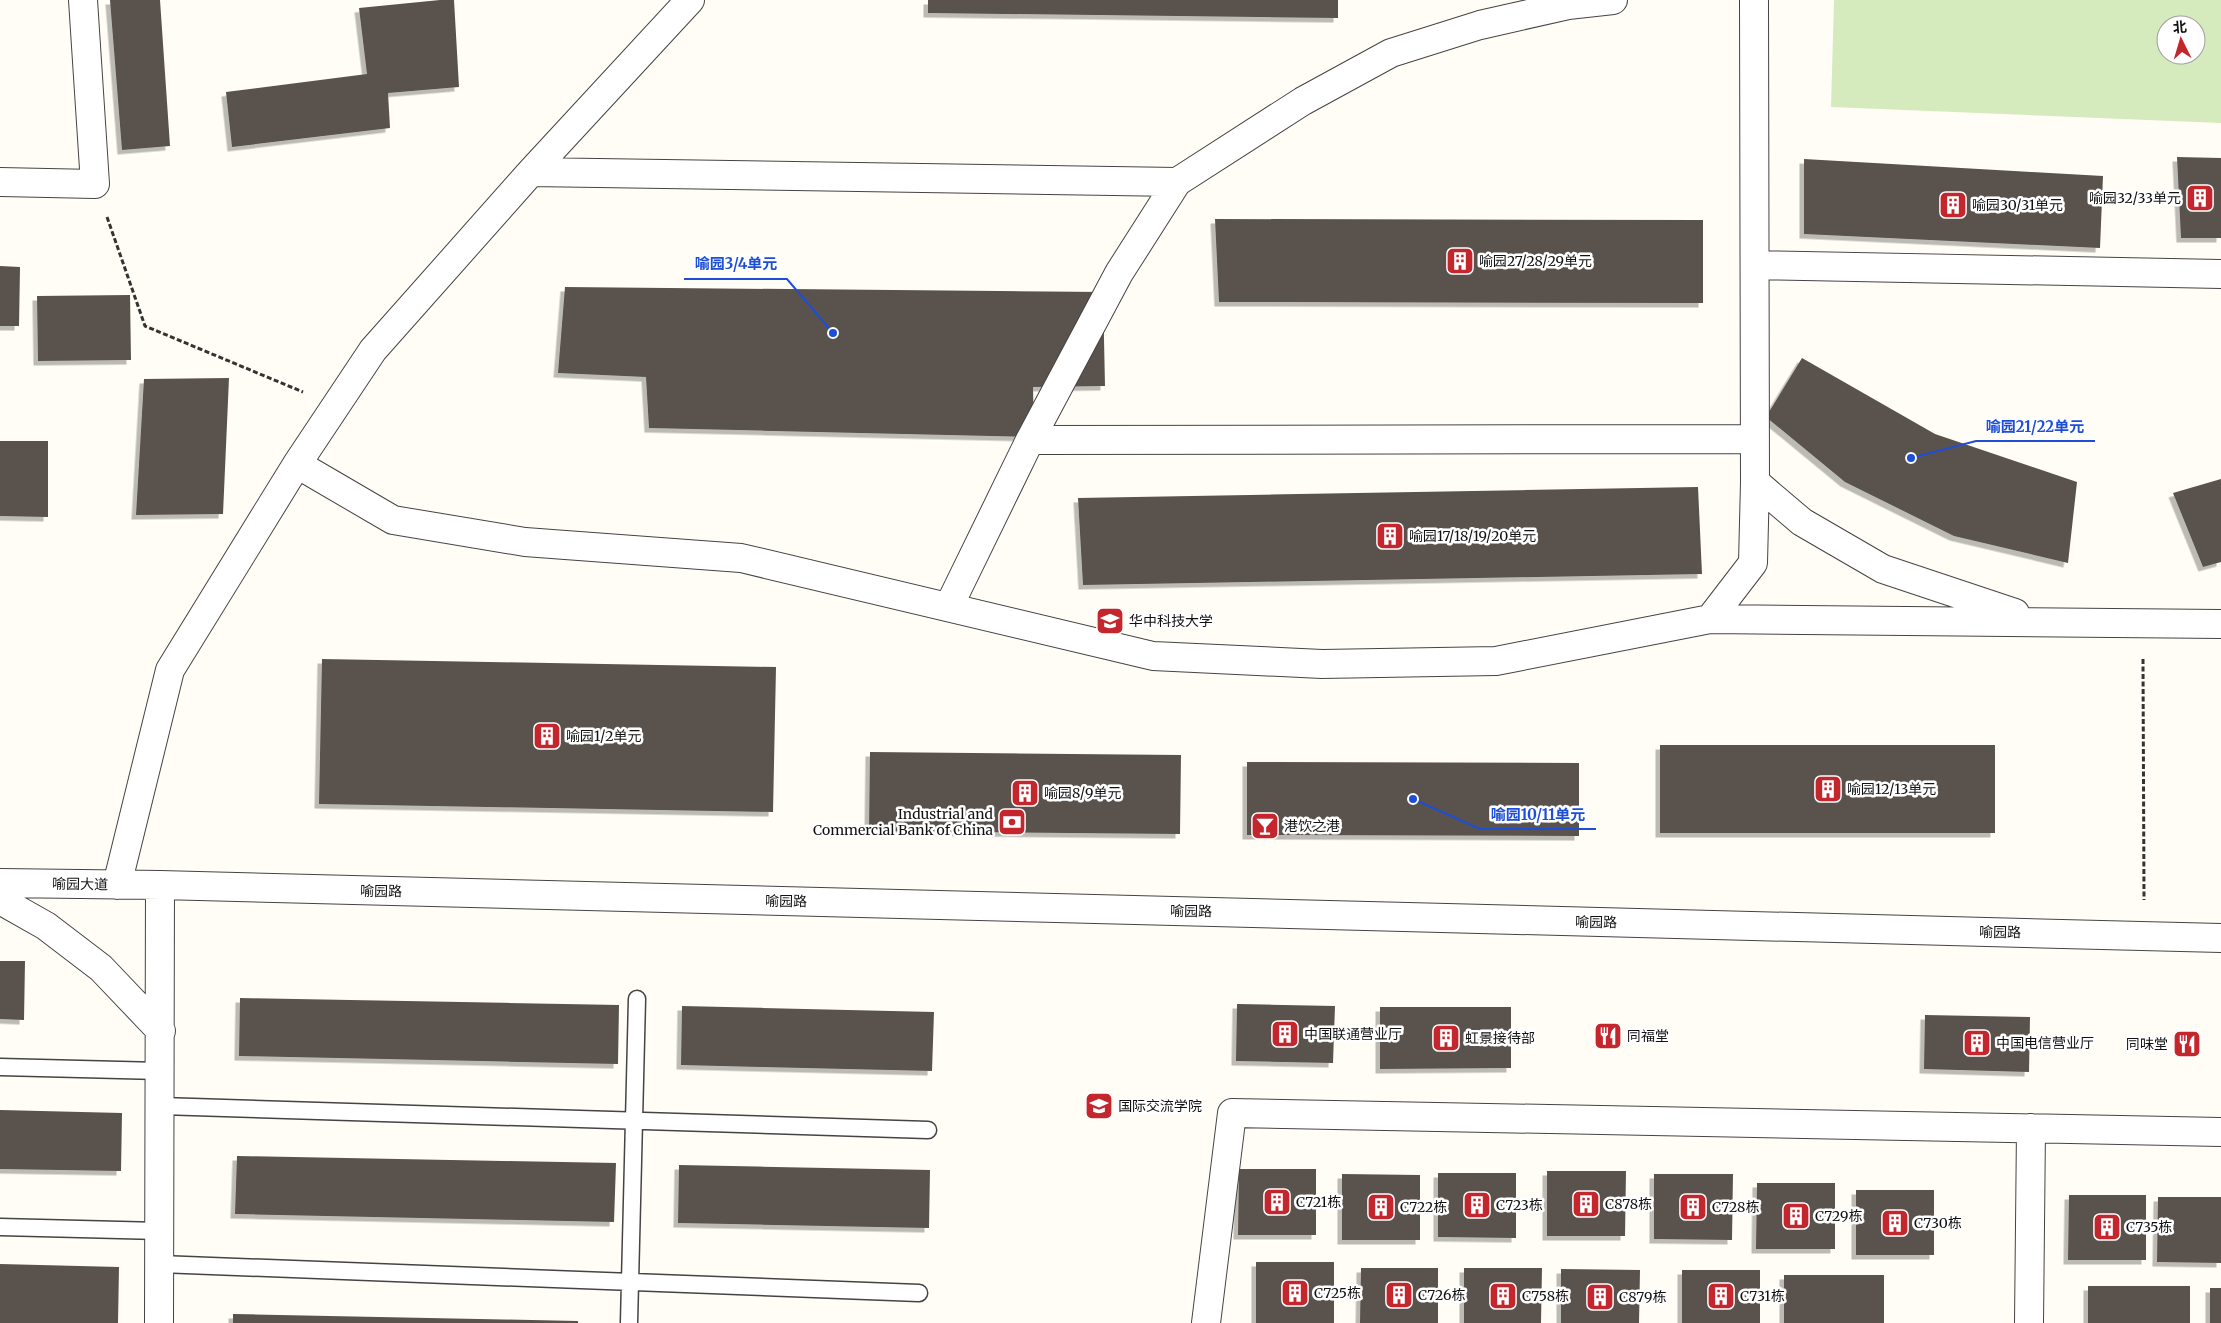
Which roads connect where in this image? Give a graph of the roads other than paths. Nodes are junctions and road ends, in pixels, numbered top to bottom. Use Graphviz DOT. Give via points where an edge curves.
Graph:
graph roads {
  1 [pos="83,0"];
  2 [pos="690,0"];
  3 [pos="1613,0"];
  4 [pos="1754,0"];
  5 [pos="531,172"];
  6 [pos="0,182"];
  7 [pos="1177,182"];
  8 [pos="1755,265"];
  9 [pos="2221,274"];
  10 [pos="1755,439"];
  11 [pos="1030,440"];
  12 [pos="297,464"];
  13 [pos="1755,482"];
  14 [pos="949,606"];
  15 [pos="1710,619"];
  16 [pos="2038,621"];
  17 [pos="2221,624"];
  18 [pos="0,883"];
  19 [pos="117,885"];
  20 [pos="160,885"];
  21 [pos="0,900"];
  22 [pos="2221,938"];
  23 [pos="637,999"];
  24 [pos="161,1031"];
  25 [pos="0,1067"];
  26 [pos="160,1071"];
  27 [pos="161,1106"];
  28 [pos="634,1121"];
  29 [pos="2031,1128"];
  30 [pos="928,1130"];
  31 [pos="2221,1132"];
  32 [pos="0,1227"];
  33 [pos="160,1231"];
  34 [pos="160,1264"];
  35 [pos="630,1282"];
  36 [pos="919,1292"];
  37 [pos="159,1323"];
  38 [pos="629,1323"];
  39 [pos="1206,1323"];
  40 [pos="2029,1323"];
  1 -- 6 [label="street" via="95,184"];
  2 -- 5 [label="street"];
  3 -- 7 [label="street" via="1568,4 1480,25 1391,53 1303,101"];
  4 -- 8 [label="street"];
  5 -- 7 [label="street"];
  5 -- 12 [label="street" via="373,350"];
  7 -- 11 [label="street" via="1119,273"];
  8 -- 9 [label="street"];
  8 -- 10 [label="street"];
  10 -- 11 [label="street"];
  10 -- 13 [label="street"];
  11 -- 14 [label="street"];
  12 -- 14 [label="street" via="393,520 525,542 740,558"];
  12 -- 19 [label="street" via="170,670"];
  13 -- 15 [label="street" via="1753,563"];
  13 -- 16 [label="street" via="1802,522 1883,569"];
  14 -- 15 [label="street" via="1152,656 1322,664 1496,661"];
  15 -- 16 [label="street"];
  16 -- 17 [label="street"];
  18 -- 19 [label="street, 喻园大道"];
  19 -- 20 [label="street, 喻园大道"];
  20 -- 22 [label="street, 喻园路"];
  20 -- 24 [label="street"];
  21 -- 24 [label="street" via="46,926 101,968"];
  23 -- 28 [label="lane"];
  24 -- 26 [label="street"];
  25 -- 26 [label="lane"];
  26 -- 27 [label="street"];
  27 -- 28 [label="lane"];
  27 -- 33 [label="street"];
  28 -- 30 [label="lane"];
  28 -- 35 [label="lane"];
  29 -- 31 [label="street"];
  29 -- 39 [label="street" via="1232,1113"];
  29 -- 40 [label="street"];
  32 -- 33 [label="lane"];
  33 -- 34 [label="street"];
  34 -- 35 [label="lane"];
  34 -- 37 [label="street"];
  35 -- 36 [label="lane"];
  35 -- 38 [label="lane"];
}
